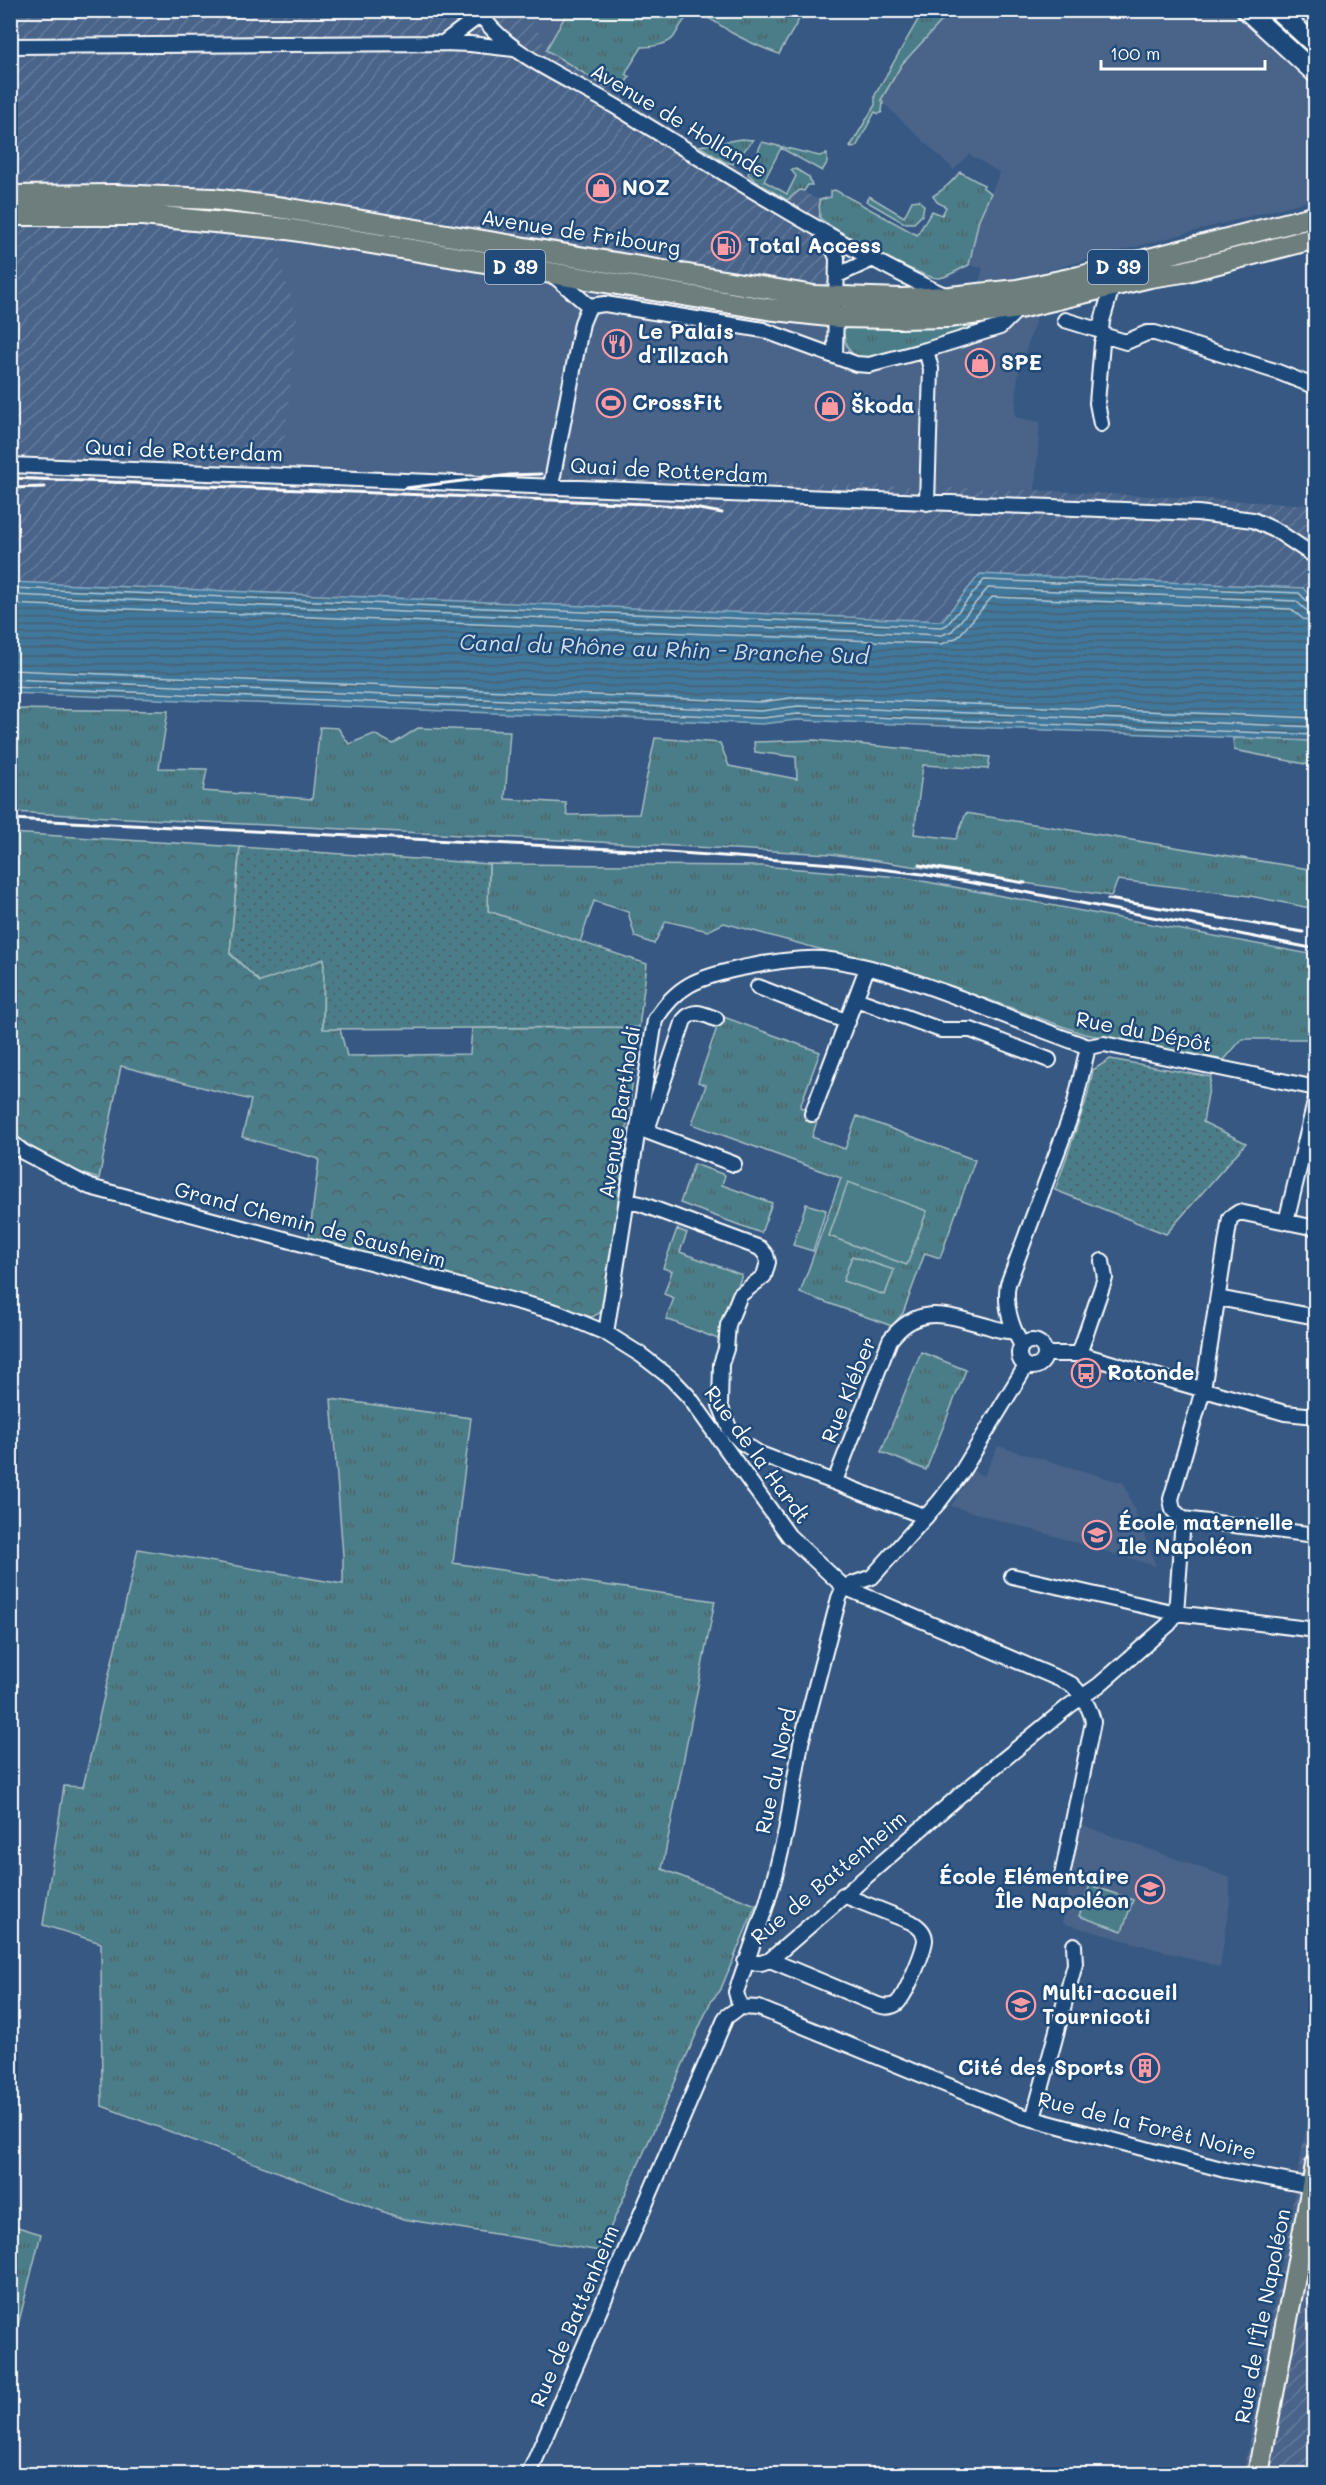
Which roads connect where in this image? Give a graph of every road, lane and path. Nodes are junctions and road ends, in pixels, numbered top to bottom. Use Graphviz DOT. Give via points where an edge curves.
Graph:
graph roads {
  1 [pos="1246,10"];
  2 [pos="1277,10"];
  3 [pos="482,12"];
  4 [pos="443,43"];
  5 [pos="10,46"];
  6 [pos="1316,46"];
  7 [pos="514,49"];
  8 [pos="1316,74"];
  9 [pos="10,196"];
  10 [pos="10,215"];
  11 [pos="1316,216"];
  12 [pos="821,232"];
  13 [pos="1316,237"];
  14 [pos="873,259"];
  15 [pos="551,273"];
  16 [pos="838,274"];
  17 [pos="1112,287"];
  18 [pos="950,297"];
  19 [pos="589,306"];
  20 [pos="837,308"];
  21 [pos="1019,308"];
  22 [pos="1065,320"];
  23 [pos="1104,334"];
  24 [pos="926,350"];
  25 [pos="836,356"];
  26 [pos="1316,387"];
  27 [pos="1101,424"];
  28 [pos="10,465"];
  29 [pos="551,486"];
  30 [pos="928,497"];
  31 [pos="1316,557"];
  32 [pos="867,968"];
  33 [pos="758,987"];
  34 [pos="856,999"];
  35 [pos="716,1019"];
  36 [pos="848,1022"];
  37 [pos="650,1047"];
  38 [pos="1088,1047"];
  39 [pos="671,1055"];
  40 [pos="1049,1060"];
  41 [pos="1316,1088"];
  42 [pos="1316,1098"];
  43 [pos="812,1114"];
  44 [pos="643,1129"];
  45 [pos="10,1141"];
  46 [pos="734,1164"];
  47 [pos="627,1201"];
  48 [pos="1286,1222"];
  49 [pos="1316,1228"];
  50 [pos="1102,1262"];
  51 [pos="1218,1299"];
  52 [pos="1316,1317"];
  53 [pos="1014,1331"];
  54 [pos="606,1333"];
  55 [pos="1022,1346"];
  56 [pos="1046,1354"];
  57 [pos="1079,1354"];
  58 [pos="1026,1366"];
  59 [pos="1203,1390"];
  60 [pos="1316,1416"];
  61 [pos="835,1481"];
  62 [pos="926,1517"];
  63 [pos="1183,1519"];
  64 [pos="1316,1535"];
  65 [pos="1012,1576"];
  66 [pos="872,1577"];
  67 [pos="844,1587"];
  68 [pos="874,1601"];
  69 [pos="1176,1613"];
  70 [pos="1316,1630"];
  71 [pos="1082,1698"];
  72 [pos="1062,1876"];
  73 [pos="843,1895"];
  74 [pos="1074,1945"];
  75 [pos="770,1960"];
  76 [pos="745,1962"];
  77 [pos="740,2007"];
  78 [pos="1033,2119"];
  79 [pos="1316,2166"];
  80 [pos="1312,2186"];
  81 [pos="529,2475"];
  82 [pos="1258,2475"];
  1 -- 8 [label="main road"];
  2 -- 6 [label="main road"];
  3 -- 4 [label="street, Avenue de Hollande"];
  3 -- 7 [label="street, Avenue de Hollande"];
  4 -- 5 [label="street, Avenue de Hollande"];
  4 -- 7 [label="street, Avenue de Hollande"];
  7 -- 12 [label="street, Avenue de Hollande" via="737,174"];
  9 -- 20 [label="main road, Avenue de Fribourg / D 39" via="213,199 284,208 722,281"];
  10 -- 15 [label="main road, Avenue de Fribourg / D 39" via="142,215 235,223"];
  11 -- 18 [label="main road, Avenue de Fribourg / D 39" via="1079,277 1017,290"];
  12 -- 14 [label="street, Avenue de Hollande"];
  12 -- 16 [label="street, Avenue de Hollande" via="836,253"];
  13 -- 17 [label="main road, Avenue de Fribourg / D 39"];
  14 -- 16 [label="street"];
  14 -- 18 [label="street, Avenue de Hollande"];
  15 -- 19 [label="street"];
  15 -- 20 [label="main road, Avenue de Fribourg / D 39" via="767,309"];
  16 -- 20 [label="street, Avenue de Hollande"];
  17 -- 21 [label="main road, Avenue de Fribourg / D 39"];
  17 -- 23 [label="street" via="1102,321"];
  18 -- 20 [label="main road, Avenue de Fribourg / D 39"];
  19 -- 25 [label="street" via="605,304 763,330"];
  19 -- 29 [label="street" via="582,323"];
  20 -- 21 [label="main road, Avenue de Fribourg / D 39" via="948,317"];
  20 -- 25 [label="street, Avenue de Hollande"];
  21 -- 24 [label="street" via="1000,327"];
  22 -- 23 [label="street"];
  23 -- 26 [label="street" via="1126,342 1155,333"];
  23 -- 27 [label="street" via="1097,395"];
  24 -- 25 [label="street" via="869,365"];
  24 -- 30 [label="street" via="931,369"];
  28 -- 29 [label="street, Quai de Rotterdam"];
  29 -- 30 [label="street, Quai de Rotterdam"];
  30 -- 31 [label="street, Quai de Rotterdam" via="1233,516 1267,526"];
  32 -- 34 [label="street"];
  32 -- 37 [label="street, Avenue Bartholdi" via="821,959 756,965 715,974 687,986 668,1000 655,1020"];
  32 -- 38 [label="street, Rue du Dépôt" via="917,982"];
  33 -- 36 [label="street"];
  34 -- 36 [label="street"];
  34 -- 40 [label="street" via="941,1030 971,1030"];
  35 -- 39 [label="street" via="696,1012 689,1014"];
  36 -- 43 [label="street"];
  37 -- 39 [label="street"];
  37 -- 44 [label="street, Avenue Bartholdi"];
  38 -- 41 [label="street, Rue du Dépôt" via="1104,1044"];
  38 -- 53 [label="street" via="1074,1107 1008,1284"];
  39 -- 44 [label="street"];
  42 -- 48 [label="street"];
  44 -- 46 [label="street"];
  44 -- 47 [label="street, Avenue Bartholdi"];
  45 -- 54 [label="street, Grand Chemin de Sausheim" via="23,1152 90,1187 556,1312"];
  47 -- 54 [label="street, Avenue Bartholdi"];
  47 -- 61 [label="street" via="760,1248 766,1255 764,1276 740,1295 728,1325 721,1364 722,1412 730,1430 760,1454"];
  48 -- 49 [label="street"];
  48 -- 51 [label="street" via="1239,1212 1230,1218"];
  50 -- 57 [label="street" via="1105,1278"];
  51 -- 52 [label="street"];
  51 -- 59 [label="street"];
  53 -- 55 [label="street"];
  53 -- 61 [label="street, Rue Kléber" via="936,1314 916,1318 901,1327 890,1340"];
  54 -- 67 [label="street, Rue de la Hardt" via="641,1355 682,1389 789,1536"];
  55 -- 56 [label="street" via="1036,1341"];
  55 -- 58 [label="street" via="1019,1356"];
  56 -- 57 [label="street"];
  56 -- 58 [label="street" via="1039,1366"];
  57 -- 59 [label="street"];
  58 -- 62 [label="street" via="961,1473"];
  59 -- 60 [label="street" via="1286,1413"];
  59 -- 63 [label="street" via="1171,1499 1173,1510"];
  61 -- 62 [label="street"];
  62 -- 66 [label="street"];
  63 -- 64 [label="street"];
  63 -- 69 [label="street"];
  65 -- 69 [label="street"];
  66 -- 67 [label="street"];
  66 -- 68 [label="street"];
  67 -- 68 [label="street, Rue de la Hardt"];
  67 -- 76 [label="street, Rue du Nord" via="803,1734 776,1872"];
  68 -- 71 [label="street, Rue de la Hardt" via="1071,1684"];
  69 -- 70 [label="street"];
  69 -- 71 [label="street, Rue de Battenheim" via="1169,1624"];
  71 -- 72 [label="street" via="1094,1722"];
  71 -- 73 [label="street, Rue de Battenheim"];
  73 -- 75 [label="street, Rue de Battenheim"];
  73 -- 75 [label="street" via="911,1922 924,1935 905,1994 897,2004 878,2005"];
  74 -- 78 [label="street" via="1075,1964"];
  75 -- 76 [label="street, Rue de Battenheim"];
  76 -- 77 [label="street, Rue de Battenheim" via="736,1992"];
  77 -- 78 [label="street, Rue de la Forêt Noire" via="759,2008"];
  77 -- 81 [label="street, Rue de Battenheim" via="726,2017"];
  78 -- 80 [label="street, Rue de la Forêt Noire" via="1224,2170"];
  79 -- 80 [label="main road, Rue de l'Île Napoléon"];
  80 -- 82 [label="main road, Rue de l'Île Napoléon"];
}
